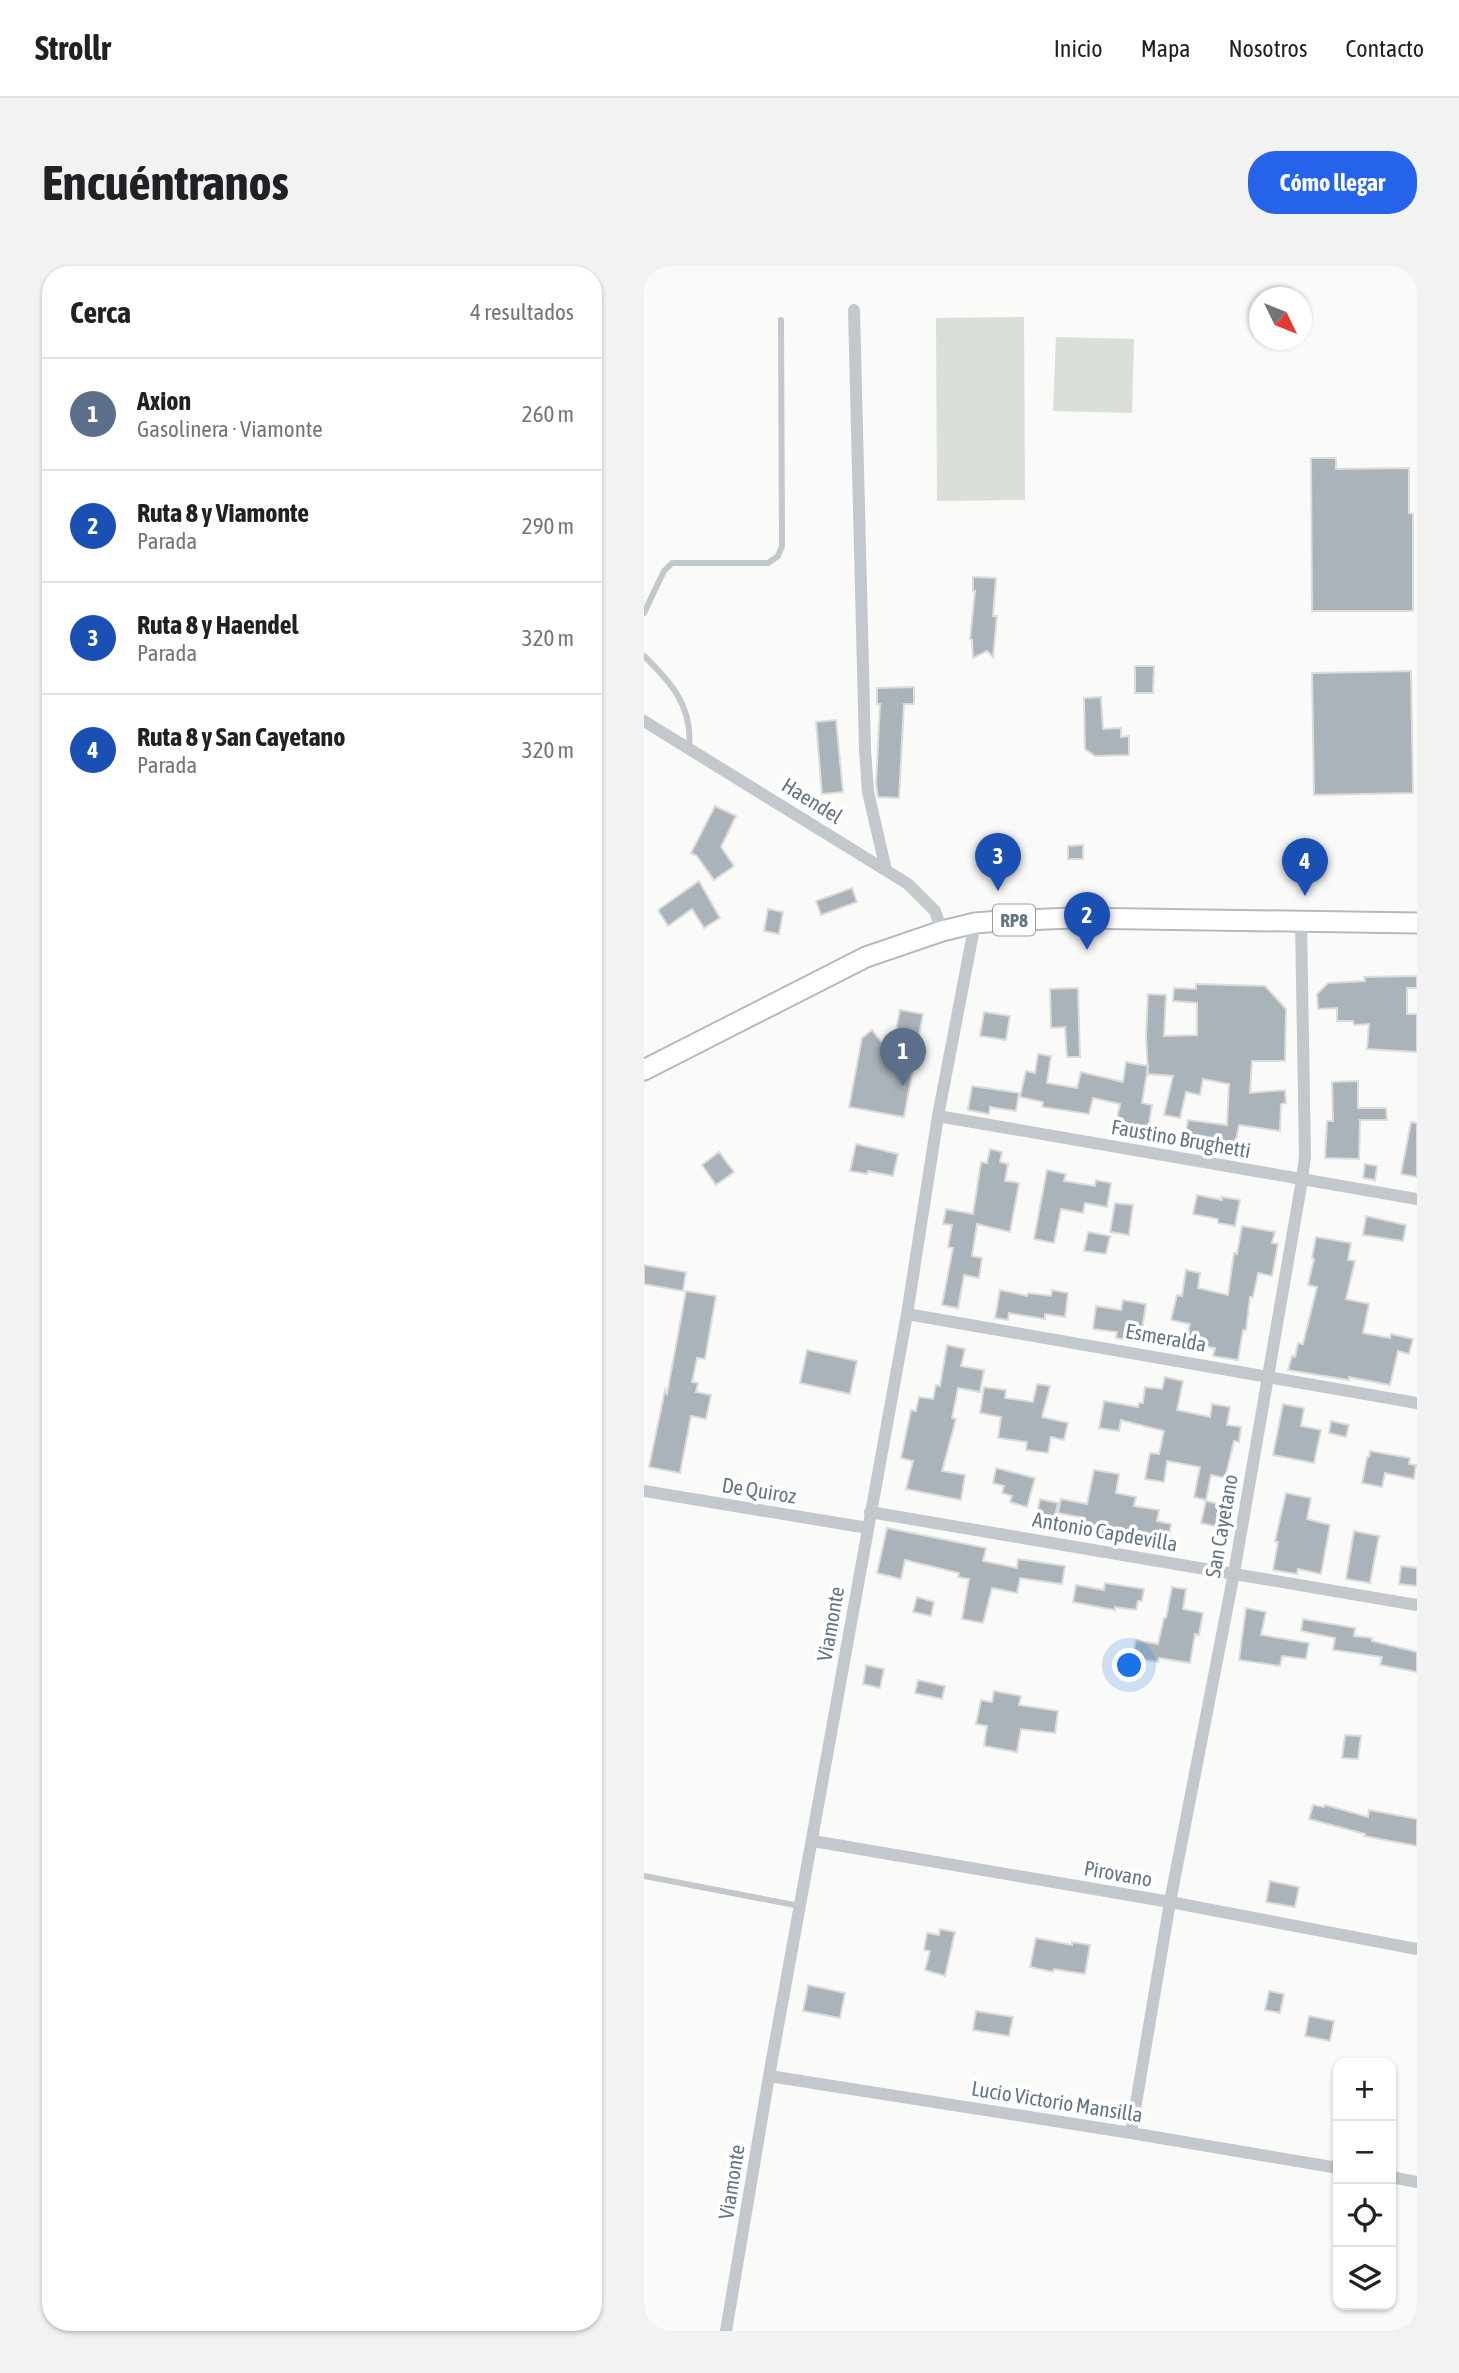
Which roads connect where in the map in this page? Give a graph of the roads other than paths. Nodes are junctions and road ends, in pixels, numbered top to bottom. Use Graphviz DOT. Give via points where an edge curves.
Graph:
graph roads {
  1 [pos="854,310"];
  2 [pos="781,320"];
  3 [pos="644,613"];
  4 [pos="644,656"];
  5 [pos="644,721"];
  6 [pos="689,747"];
  7 [pos="886,870"];
  8 [pos="1301,922"];
  9 [pos="975,923"];
  10 [pos="1417,923"];
  11 [pos="942,931"];
  12 [pos="644,1070"];
  13 [pos="938,1116"];
  14 [pos="1302,1180"];
  15 [pos="1417,1199"];
  16 [pos="907,1314"];
  17 [pos="1268,1376"];
  18 [pos="1417,1403"];
  19 [pos="644,1491"];
  20 [pos="870,1512"];
  21 [pos="868,1528"];
  22 [pos="1234,1573"];
  23 [pos="1417,1605"];
  24 [pos="813,1841"];
  25 [pos="644,1876"];
  26 [pos="1170,1902"];
  27 [pos="800,1906"];
  28 [pos="1417,1949"];
  29 [pos="769,2076"];
  30 [pos="1131,2133"];
  31 [pos="1333,2167"];
  32 [pos="1396,2178"];
  33 [pos="1417,2182"];
  34 [pos="726,2331"];
  1 -- 7 [label="street" via="865,749 868,792"];
  2 -- 3 [label="lane" via="782,545 778,556 768,563 672,563"];
  4 -- 6 [label="lane" via="676,691 691,728"];
  5 -- 6 [label="street, Haendel"];
  6 -- 7 [label="street, Haendel"];
  7 -- 11 [label="street, Haendel" via="926,900"];
  8 -- 9 [label="main road, RP8" via="1073,918"];
  8 -- 10 [label="main road, RP8"];
  8 -- 14 [label="street, San Cayetano"];
  9 -- 11 [label="main road, RP8"];
  9 -- 13 [label="street, Viamonte"];
  11 -- 12 [label="main road, RP8" via="866,957"];
  13 -- 14 [label="street, Faustino Brughetti"];
  13 -- 16 [label="street, Viamonte"];
  14 -- 15 [label="street, Faustino Brughetti"];
  14 -- 17 [label="street, San Cayetano"];
  16 -- 17 [label="street, Esmeralda"];
  16 -- 20 [label="street, Viamonte"];
  17 -- 18 [label="street, Esmeralda"];
  17 -- 22 [label="street, San Cayetano"];
  19 -- 21 [label="street, De Quiroz"];
  20 -- 21 [label="street, Viamonte"];
  20 -- 22 [label="street, Antonio Capdevilla"];
  21 -- 24 [label="street, Viamonte"];
  22 -- 23 [label="street, Antonio Capdevilla"];
  22 -- 26 [label="street, San Cayetano"];
  24 -- 26 [label="street, Pirovano"];
  24 -- 27 [label="street, Viamonte"];
  25 -- 27 [label="lane"];
  26 -- 28 [label="street, Pirovano"];
  26 -- 30 [label="street, San Cayetano"];
  27 -- 29 [label="street, Viamonte"];
  29 -- 30 [label="street, Lucio Victorio Mansilla"];
  29 -- 34 [label="street, Viamonte"];
  30 -- 31 [label="street, Lucio Victorio Mansilla"];
  32 -- 33 [label="street"];
}
